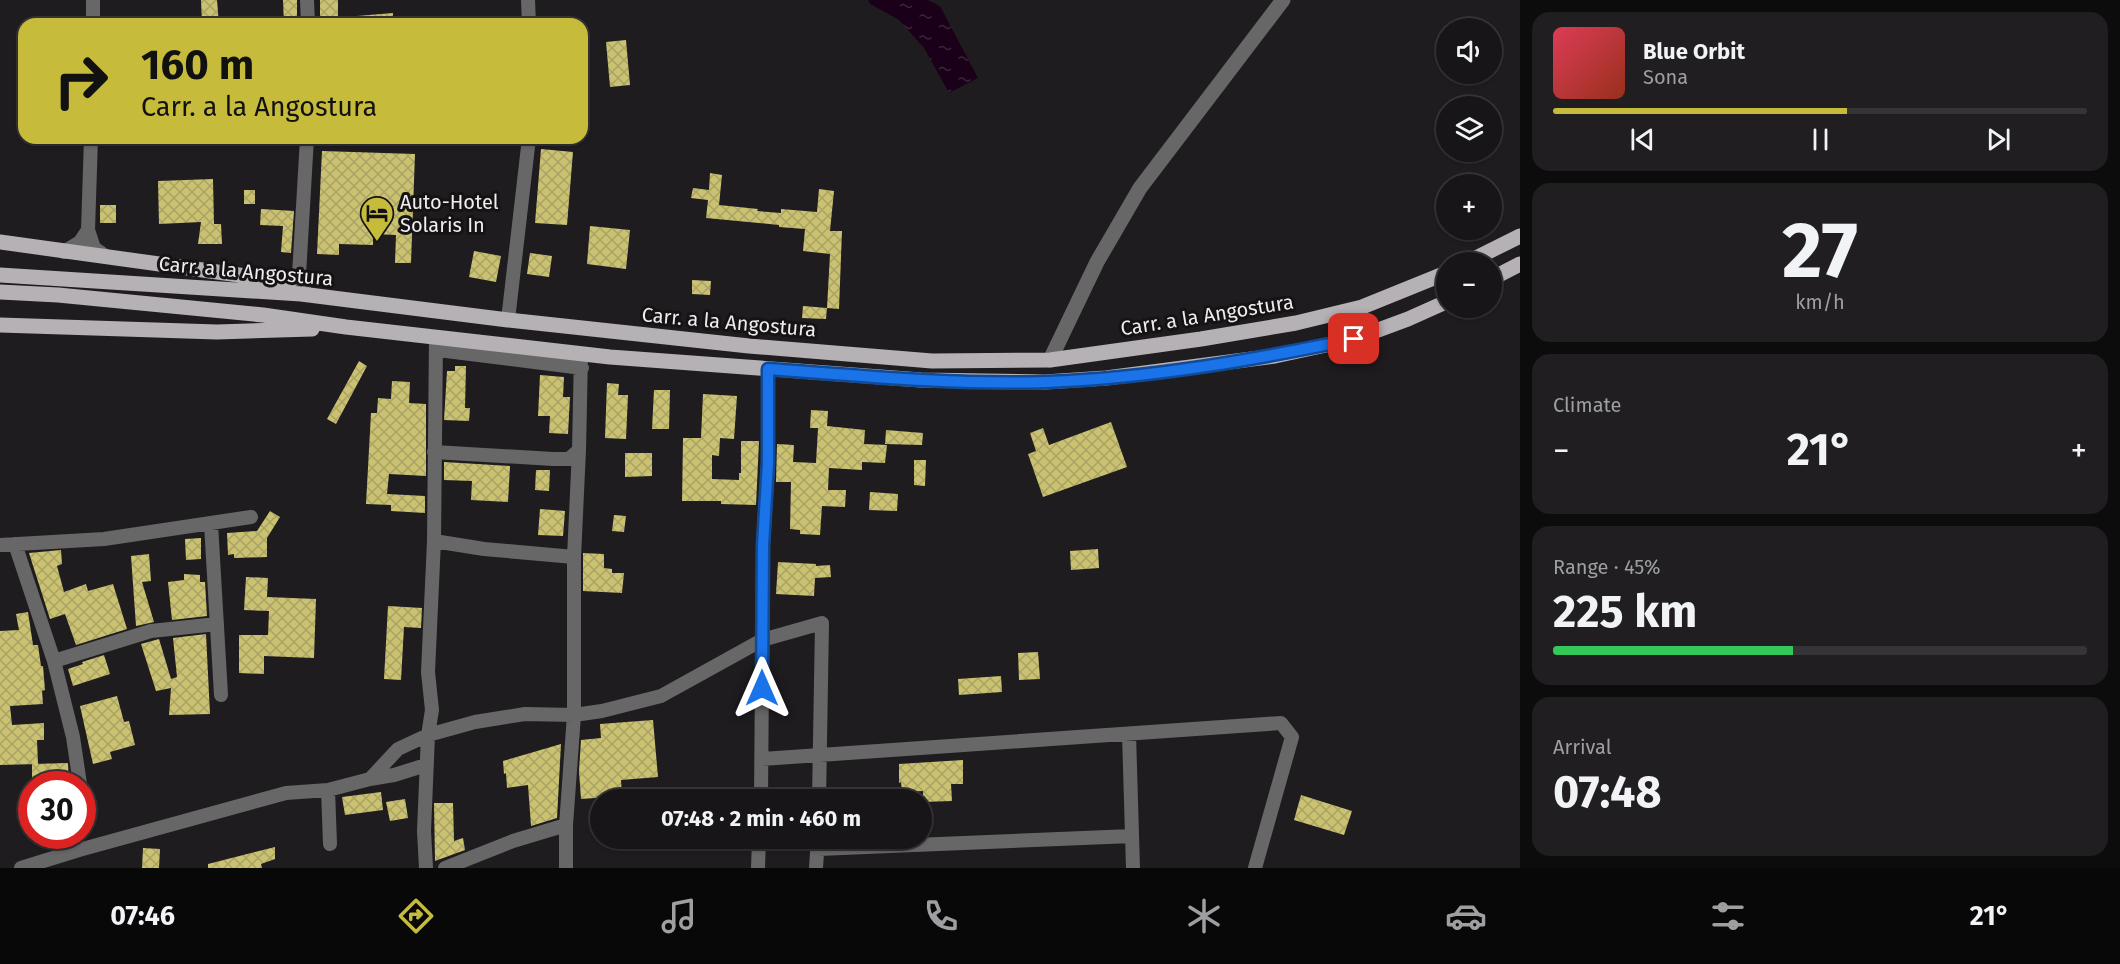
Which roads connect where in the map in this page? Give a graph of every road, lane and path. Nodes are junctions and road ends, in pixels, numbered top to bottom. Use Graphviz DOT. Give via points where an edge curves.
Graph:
graph roads {
  1 [pos="93,0"];
  2 [pos="307,0"];
  3 [pos="528,0"];
  4 [pos="1283,0"];
  5 [pos="93,18"];
  6 [pos="308,18"];
  7 [pos="529,18"];
  8 [pos="91,144"];
  9 [pos="307,144"];
  10 [pos="528,144"];
  11 [pos="88,230"];
  12 [pos="1520,236"];
  13 [pos="0,242"];
  14 [pos="64,252"];
  15 [pos="1488,252"];
  16 [pos="107,257"];
  17 [pos="1520,264"];
  18 [pos="1502,273"];
  19 [pos="0,275"];
  20 [pos="1436,277"];
  21 [pos="0,292"];
  22 [pos="304,295"];
  23 [pos="1436,306"];
  24 [pos="508,320"];
  25 [pos="0,326"];
  26 [pos="346,327"];
  27 [pos="437,344"];
  28 [pos="1050,360"];
  29 [pos="582,361"];
  30 [pos="768,369"];
  31 [pos="579,450"];
  32 [pos="434,452"];
  33 [pos="251,517"];
  34 [pos="211,524"];
  35 [pos="434,541"];
  36 [pos="15,544"];
  37 [pos="0,545"];
  38 [pos="574,557"];
  39 [pos="217,624"];
  40 [pos="762,640"];
  41 [pos="54,661"];
  42 [pos="221,695"];
  43 [pos="574,715"];
  44 [pos="1129,734"];
  45 [pos="428,735"];
  46 [pos="820,755"];
  47 [pos="762,759"];
  48 [pos="426,765"];
  49 [pos="78,771"];
  50 [pos="370,779"];
  51 [pos="761,789"];
  52 [pos="819,789"];
  53 [pos="328,790"];
  54 [pos="566,825"];
  55 [pos="1132,836"];
  56 [pos="96,839"];
  57 [pos="932,841"];
  58 [pos="330,844"];
  59 [pos="66,849"];
  60 [pos="759,849"];
  61 [pos="818,849"];
  62 [pos="21,868"];
  63 [pos="426,868"];
  64 [pos="445,868"];
  65 [pos="566,868"];
  66 [pos="758,868"];
  67 [pos="816,868"];
  68 [pos="1133,868"];
  69 [pos="1256,868"];
  1 -- 5 [label="street"];
  2 -- 6 [label="street"];
  3 -- 7 [label="street"];
  4 -- 28 [label="street" via="1140,188 1097,262"];
  8 -- 11 [label="street"];
  9 -- 22 [label="street" via="299,275"];
  10 -- 24 [label="street"];
  11 -- 14 [label="street" via="80,242"];
  11 -- 16 [label="street" via="94,248"];
  12 -- 15 [label="main road"];
  13 -- 14 [label="main road"];
  14 -- 16 [label="main road"];
  16 -- 22 [label="main road" via="261,278"];
  17 -- 18 [label="main road"];
  19 -- 22 [label="main road, Carr. a la Angostura"];
  20 -- 28 [label="main road, Carr. a la Angostura" via="1362,307 1296,323"];
  21 -- 26 [label="main road" via="240,313"];
  22 -- 24 [label="main road, Carr. a la Angostura"];
  23 -- 30 [label="main road" via="1354,339 1275,356 1106,378 1045,382 921,380"];
  24 -- 28 [label="main road, Carr. a la Angostura" via="932,361"];
  25 -- 26 [label="main road" via="217,332"];
  26 -- 27 [label="main road"];
  27 -- 29 [label="main road"];
  27 -- 32 [label="street"];
  29 -- 30 [label="main road"];
  29 -- 31 [label="street"];
  30 -- 40 [label="street"];
  31 -- 32 [label="street" via="568,459"];
  31 -- 38 [label="street"];
  32 -- 35 [label="street"];
  33 -- 34 [label="street"];
  34 -- 36 [label="street" via="104,539"];
  34 -- 39 [label="street"];
  35 -- 38 [label="street"];
  35 -- 45 [label="street" via="428,672 432,710"];
  36 -- 37 [label="street"];
  36 -- 41 [label="street"];
  38 -- 43 [label="street"];
  39 -- 41 [label="street" via="151,631"];
  39 -- 42 [label="street"];
  40 -- 43 [label="street" via="661,696"];
  40 -- 46 [label="street" via="822,623"];
  40 -- 47 [label="street"];
  41 -- 49 [label="street"];
  43 -- 45 [label="street" via="525,714"];
  43 -- 54 [label="street"];
  44 -- 46 [label="street"];
  44 -- 55 [label="street"];
  44 -- 69 [label="street" via="1281,723 1292,737"];
  45 -- 48 [label="street"];
  45 -- 50 [label="street" via="398,749"];
  46 -- 47 [label="street"];
  46 -- 52 [label="street"];
  47 -- 51 [label="street"];
  48 -- 50 [label="street"];
  48 -- 63 [label="street"];
  50 -- 53 [label="street"];
  53 -- 56 [label="street" via="286,793"];
  53 -- 58 [label="street"];
  54 -- 64 [label="street"];
  54 -- 65 [label="street"];
  55 -- 57 [label="street"];
  55 -- 68 [label="street"];
  59 -- 62 [label="street"];
  60 -- 66 [label="street"];
  61 -- 67 [label="street"];
}
